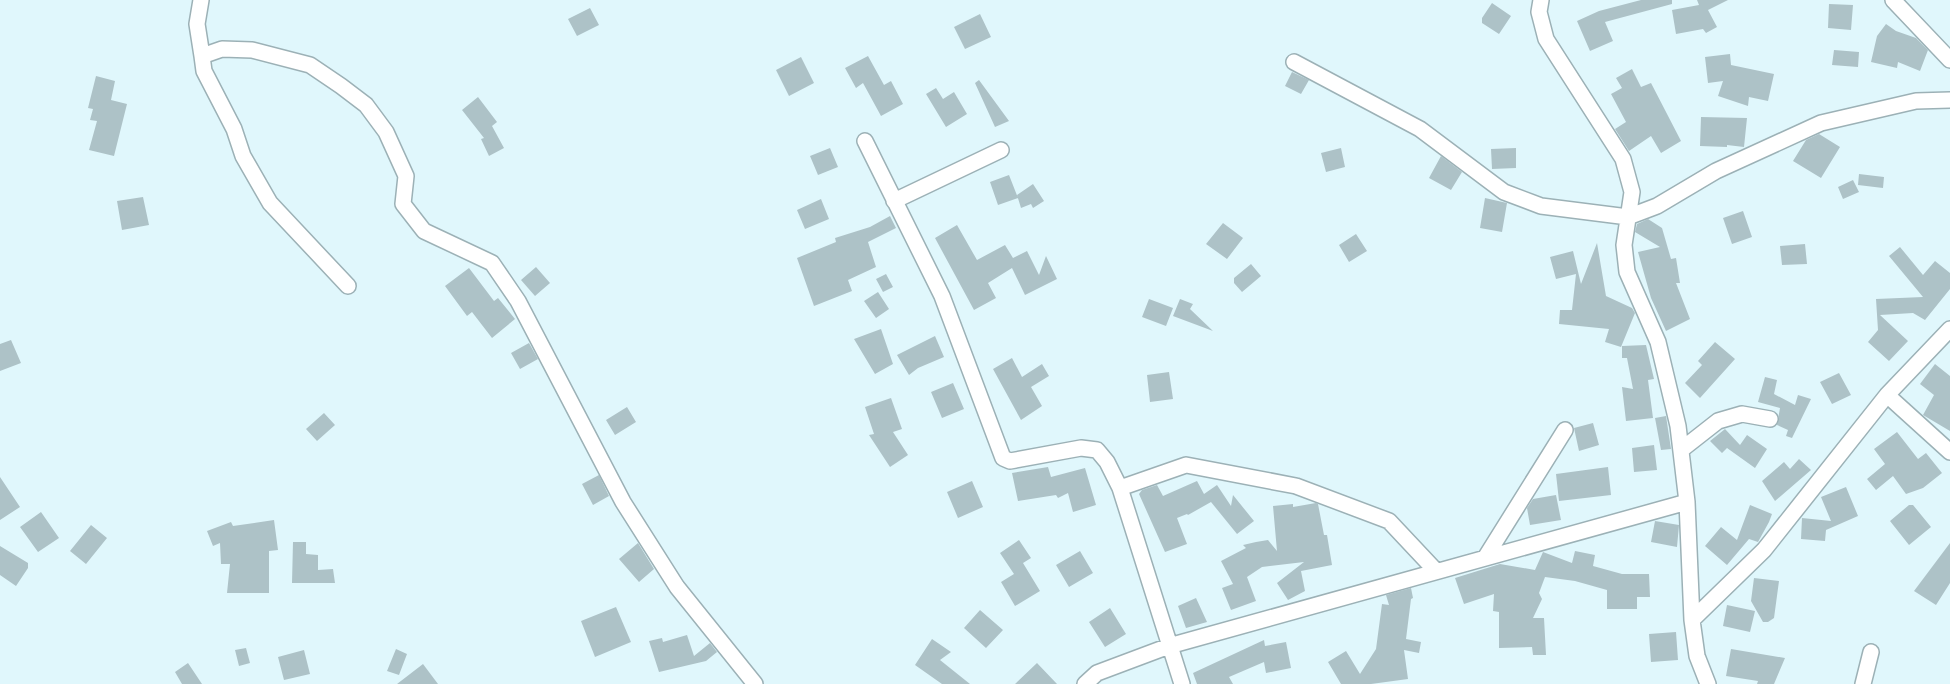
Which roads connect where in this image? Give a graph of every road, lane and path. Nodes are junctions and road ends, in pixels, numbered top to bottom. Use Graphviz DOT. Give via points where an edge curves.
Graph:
graph roads {
  1 [pos="201,0"];
  2 [pos="1541,0"];
  3 [pos="1893,0"];
  4 [pos="202,56"];
  5 [pos="1950,60"];
  6 [pos="1294,62"];
  7 [pos="1950,100"];
  8 [pos="865,141"];
  9 [pos="1001,150"];
  10 [pos="894,200"];
  11 [pos="1628,217"];
  12 [pos="348,286"];
  13 [pos="1950,329"];
  14 [pos="1887,395"];
  15 [pos="1770,419"];
  16 [pos="1565,430"];
  17 [pos="1681,450"];
  18 [pos="1950,452"];
  19 [pos="1120,488"];
  20 [pos="1686,502"];
  21 [pos="1485,558"];
  22 [pos="1436,571"];
  23 [pos="1692,620"];
  24 [pos="1169,646"];
  25 [pos="1871,652"];
  26 [pos="755,684"];
  27 [pos="1085,684"];
  28 [pos="1182,684"];
  29 [pos="1708,684"];
  30 [pos="1863,684"];
  1 -- 4 [label="street" via="197,24"];
  2 -- 11 [label="street" via="1539,12 1546,39 1623,159 1632,192"];
  3 -- 5 [label="street"];
  4 -- 12 [label="street" via="204,71 234,129 243,156 270,203"];
  4 -- 26 [label="street" via="222,49 252,50 310,65 366,106 386,132 406,176 403,204 424,231 492,263 518,301 623,502 677,587"];
  6 -- 11 [label="street" via="1420,129 1504,192 1541,206"];
  7 -- 11 [label="street" via="1916,101 1821,123 1716,171 1657,206"];
  8 -- 10 [label="street"];
  9 -- 10 [label="street"];
  10 -- 19 [label="street" via="942,296 1003,458 1010,461 1081,448 1098,450"];
  11 -- 17 [label="street" via="1624,245 1627,272 1658,342"];
  13 -- 14 [label="street"];
  14 -- 18 [label="street"];
  14 -- 23 [label="street" via="1764,550"];
  15 -- 17 [label="street" via="1742,414 1718,421"];
  16 -- 21 [label="street"];
  17 -- 20 [label="street"];
  19 -- 22 [label="street" via="1186,465 1296,486 1389,521"];
  19 -- 24 [label="street"];
  20 -- 21 [label="street"];
  20 -- 23 [label="street"];
  21 -- 22 [label="street"];
  22 -- 24 [label="street"];
  23 -- 29 [label="street" via="1697,656"];
  24 -- 27 [label="street" via="1097,673"];
  24 -- 28 [label="street"];
  25 -- 30 [label="street"];
}
